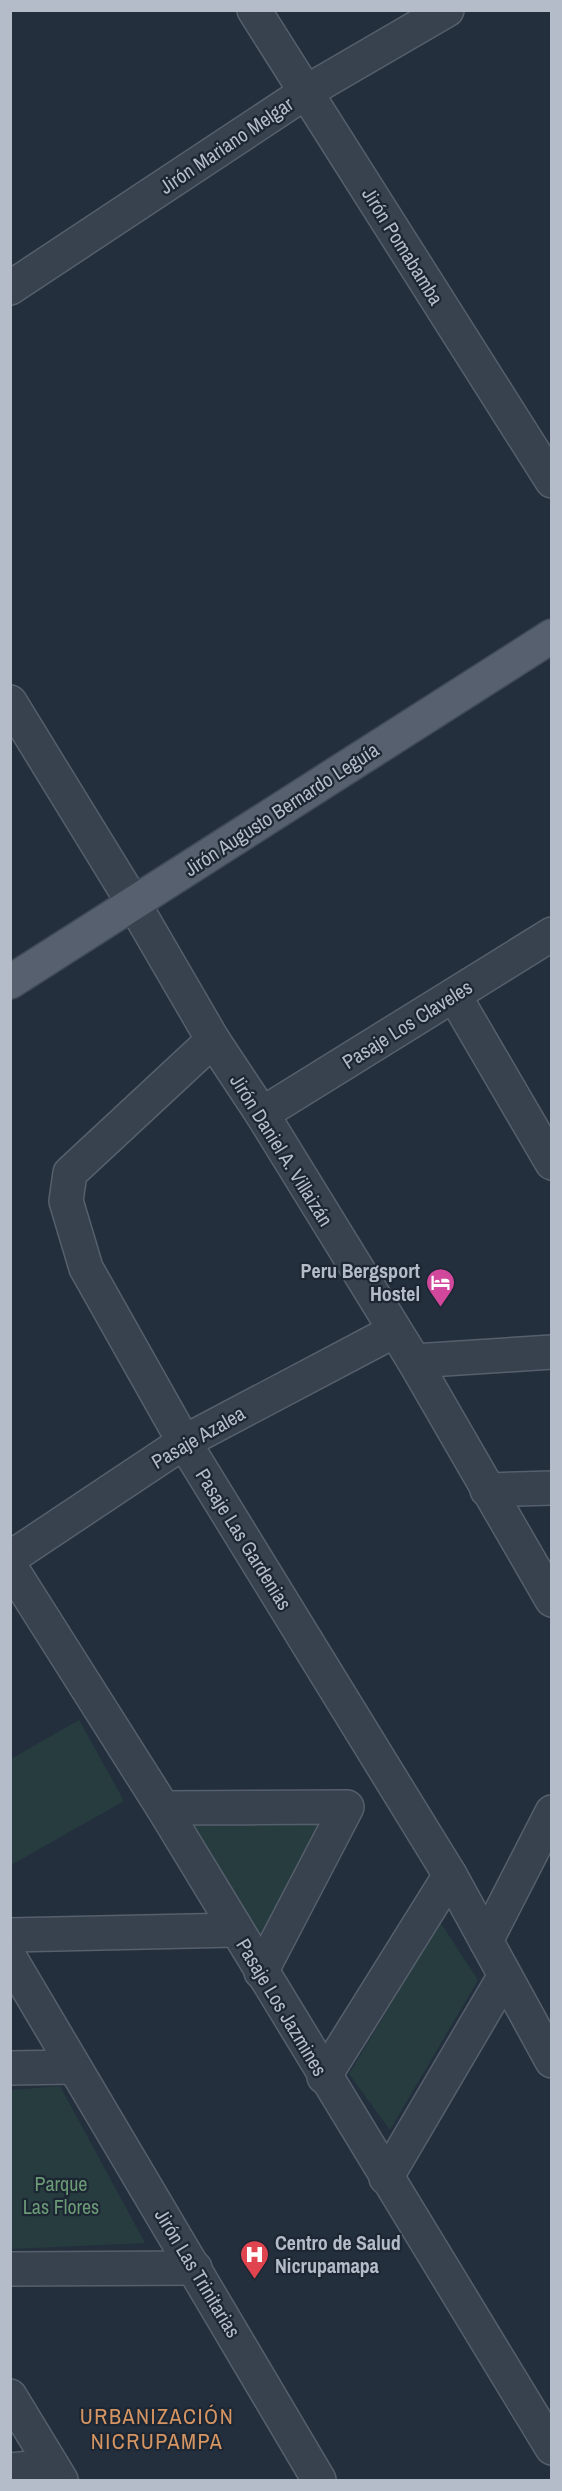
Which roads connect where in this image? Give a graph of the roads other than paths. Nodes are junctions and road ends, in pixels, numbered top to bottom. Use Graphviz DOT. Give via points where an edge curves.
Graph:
graph roads {
  1 [pos="254,10"];
  2 [pos="447,10"];
  3 [pos="306,93"];
  4 [pos="10,288"];
  5 [pos="552,481"];
  6 [pos="552,636"];
  7 [pos="10,702"];
  8 [pos="134,904"];
  9 [pos="552,934"];
  10 [pos="10,982"];
  11 [pos="454,995"];
  12 [pos="213,1040"];
  13 [pos="262,1114"];
  14 [pos="552,1163"];
  15 [pos="394,1331"];
  16 [pos="552,1352"];
  17 [pos="414,1361"];
  18 [pos="184,1442"];
  19 [pos="552,1488"];
  20 [pos="488,1490"];
  21 [pos="10,1558"];
  22 [pos="10,1566"];
  23 [pos="552,1600"];
  24 [pos="163,1808"];
  25 [pos="552,1812"];
  26 [pos="450,1875"];
  27 [pos="236,1930"];
  28 [pos="10,1935"];
  29 [pos="486,1941"];
  30 [pos="10,1958"];
  31 [pos="261,1972"];
  32 [pos="504,1977"];
  33 [pos="552,2061"];
  34 [pos="73,2067"];
  35 [pos="10,2068"];
  36 [pos="324,2077"];
  37 [pos="386,2178"];
  38 [pos="195,2268"];
  39 [pos="10,2269"];
  40 [pos="10,2396"];
  41 [pos="552,2448"];
  42 [pos="10,2470"];
  43 [pos="57,2473"];
  44 [pos="319,2481"];
  1 -- 3 [label="street, Jirón Pomabamba"];
  2 -- 3 [label="street, Jirón Mariano Melgar"];
  3 -- 4 [label="street, Jirón Mariano Melgar"];
  3 -- 5 [label="street, Jirón Pomabamba"];
  6 -- 8 [label="main road, Jirón Augusto Bernardo Leguía"];
  7 -- 8 [label="street, Jirón Daniel A. Villaizán"];
  8 -- 10 [label="main road, Jirón Augusto Bernardo Leguía"];
  8 -- 12 [label="street, Jirón Daniel A. Villaizán"];
  9 -- 11 [label="street, Pasaje Los Claveles"];
  11 -- 13 [label="street, Pasaje Los Claveles"];
  11 -- 14 [label="street"];
  12 -- 13 [label="street, Jirón Daniel A. Villaizán"];
  12 -- 18 [label="street, Pasaje Las Gardenias" via="70,1173 66,1201 86,1268"];
  13 -- 15 [label="street, Jirón Daniel A. Villaizán"];
  15 -- 17 [label="street, Jirón Daniel A. Villaizán"];
  15 -- 18 [label="street, Pasaje Azalea"];
  16 -- 17 [label="street"];
  17 -- 20 [label="street, Jirón Daniel A. Villaizán"];
  18 -- 21 [label="street, Pasaje Azalea"];
  18 -- 26 [label="street, Pasaje Las Gardenias"];
  19 -- 20 [label="street"];
  20 -- 23 [label="street, Jirón Daniel A. Villaizán"];
  22 -- 24 [label="street, Pasaje Los Jazmines"];
  24 -- 27 [label="street, Pasaje Los Jazmines"];
  24 -- 31 [label="street" via="347,1807"];
  25 -- 29 [label="street"];
  26 -- 29 [label="street, Pasaje Las Gardenias"];
  26 -- 36 [label="street"];
  27 -- 28 [label="street"];
  27 -- 31 [label="street, Pasaje Los Jazmines"];
  29 -- 32 [label="street, Pasaje Las Gardenias"];
  30 -- 34 [label="street, Jirón Las Trinitarias"];
  31 -- 36 [label="street, Pasaje Los Jazmines"];
  32 -- 33 [label="street, Pasaje Las Gardenias"];
  32 -- 37 [label="street"];
  34 -- 35 [label="street"];
  34 -- 38 [label="street, Jirón Las Trinitarias"];
  36 -- 37 [label="street, Pasaje Los Jazmines"];
  37 -- 41 [label="street, Pasaje Los Jazmines"];
  38 -- 39 [label="street"];
  38 -- 44 [label="street, Jirón Las Trinitarias"];
  40 -- 43 [label="street"];
  42 -- 43 [label="street"];
}
